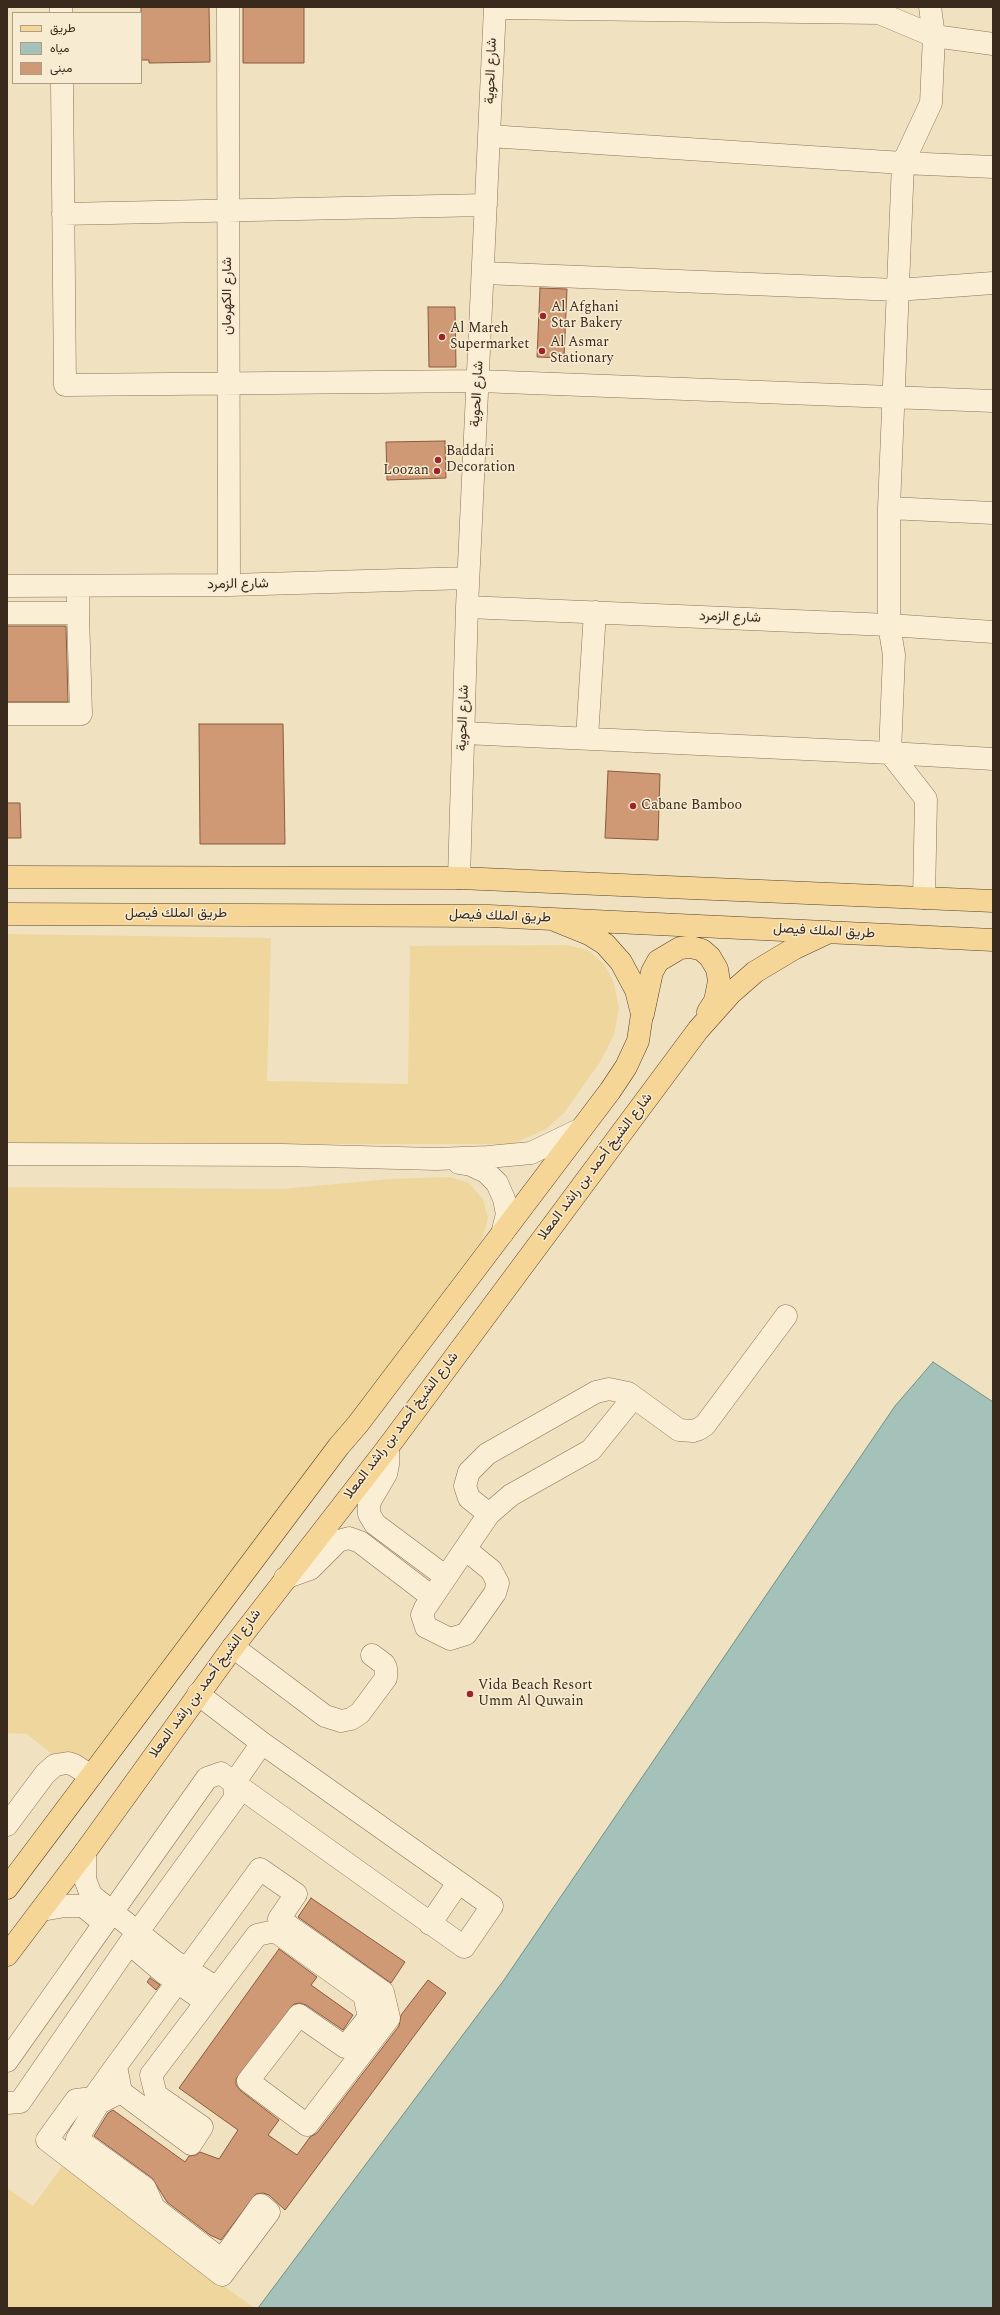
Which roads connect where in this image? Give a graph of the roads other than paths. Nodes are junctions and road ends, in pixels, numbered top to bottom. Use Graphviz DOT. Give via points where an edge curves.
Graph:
graph roads {
  1 [pos="228,7"];
  2 [pos="495,7"];
  3 [pos="930,7"];
  4 [pos="700,9"];
  5 [pos="934,36"];
  6 [pos="993,44"];
  7 [pos="62,84"];
  8 [pos="489,136"];
  9 [pos="903,163"];
  10 [pos="993,167"];
  11 [pos="486,205"];
  12 [pos="228,209"];
  13 [pos="63,214"];
  14 [pos="484,273"];
  15 [pos="993,283"];
  16 [pos="896,290"];
  17 [pos="479,381"];
  18 [pos="228,382"];
  19 [pos="892,397"];
  20 [pos="993,401"];
  21 [pos="889,508"];
  22 [pos="993,513"];
  23 [pos="468,578"];
  24 [pos="229,585"];
  25 [pos="7,586"];
  26 [pos="78,586"];
  27 [pos="467,607"];
  28 [pos="595,612"];
  29 [pos="7,613"];
  30 [pos="78,613"];
  31 [pos="889,625"];
  32 [pos="993,632"];
  33 [pos="7,714"];
  34 [pos="464,733"];
  35 [pos="587,738"];
  36 [pos="890,753"];
  37 [pos="993,759"];
  38 [pos="7,877"];
  39 [pos="459,878"];
  40 [pos="924,898"];
  41 [pos="993,901"];
  42 [pos="7,914"];
  43 [pos="552,919"];
  44 [pos="829,932"];
  45 [pos="993,940"];
  46 [pos="642,1014"];
  47 [pos="698,1030"];
  48 [pos="581,1129"];
  49 [pos="7,1154"];
  50 [pos="436,1159"];
  51 [pos="502,1234"];
  52 [pos="786,1316"];
  53 [pos="633,1398"];
  54 [pos="388,1447"];
  55 [pos="489,1514"];
  56 [pos="465,1549"];
  57 [pos="446,1577"];
  58 [pos="284,1578"];
  59 [pos="432,1597"];
  60 [pos="233,1647"];
  61 [pos="372,1655"];
  62 [pos="198,1694"];
  63 [pos="262,1743"];
  64 [pos="91,1776"];
  65 [pos="234,1783"];
  66 [pos="7,1825"];
  67 [pos="85,1852"];
  68 [pos="458,1883"];
  69 [pos="7,1888"];
  70 [pos="42,1910"];
  71 [pos="108,1917"];
  72 [pos="430,1924"];
  73 [pos="134,1938"];
  74 [pos="7,1956"];
  75 [pos="176,1971"];
  76 [pos="211,1995"];
  77 [pos="7,2061"];
  78 [pos="116,2066"];
  79 [pos="121,2092"];
  80 [pos="7,2103"];
  1 -- 12 [label="street, شارع الكهرمان"];
  2 -- 4 [label="street"];
  2 -- 8 [label="street, شارع الحوية"];
  3 -- 5 [label="street"];
  4 -- 5 [label="street" via="879,13"];
  5 -- 6 [label="street"];
  5 -- 9 [label="street" via="931,103"];
  7 -- 13 [label="street"];
  8 -- 9 [label="street"];
  8 -- 11 [label="street, شارع الحوية"];
  9 -- 10 [label="street"];
  9 -- 16 [label="street"];
  11 -- 12 [label="street"];
  11 -- 14 [label="street, شارع الحوية"];
  12 -- 13 [label="street"];
  12 -- 18 [label="street, شارع الكهرمان"];
  13 -- 18 [label="street" via="66,385"];
  14 -- 16 [label="street"];
  14 -- 17 [label="street, شارع الحوية"];
  15 -- 16 [label="street"];
  16 -- 19 [label="street"];
  17 -- 18 [label="street"];
  17 -- 19 [label="street"];
  17 -- 23 [label="street, شارع الحوية"];
  18 -- 24 [label="street, شارع الكهرمان"];
  19 -- 20 [label="street"];
  19 -- 21 [label="street"];
  21 -- 22 [label="street"];
  21 -- 31 [label="street"];
  23 -- 24 [label="street, شارع الزمرد"];
  23 -- 27 [label="street, شارع الحوية"];
  24 -- 26 [label="street, شارع الزمرد"];
  25 -- 26 [label="street, شارع الزمرد"];
  26 -- 30 [label="street"];
  27 -- 28 [label="street, شارع الزمرد"];
  27 -- 34 [label="street, شارع الحوية"];
  28 -- 31 [label="street, شارع الزمرد"];
  28 -- 35 [label="street"];
  29 -- 30 [label="street"];
  30 -- 33 [label="street" via="81,714"];
  31 -- 32 [label="street, شارع الزمرد"];
  31 -- 36 [label="street" via="894,655"];
  34 -- 35 [label="street"];
  34 -- 39 [label="street, شارع الحوية"];
  35 -- 36 [label="street"];
  36 -- 37 [label="street"];
  36 -- 40 [label="street" via="926,799"];
  38 -- 39 [label="main road"];
  39 -- 40 [label="main road"];
  40 -- 41 [label="main road"];
  42 -- 43 [label="main road, طريق الملك فيصل" via="436,915"];
  43 -- 44 [label="main road, طريق الملك فيصل"];
  43 -- 46 [label="main road" via="589,934 605,944 621,962 636,990"];
  44 -- 45 [label="main road, طريق الملك فيصل"];
  44 -- 47 [label="main road, شارع الشيخ أحمد بن راشد المعلا" via="795,948 755,972"];
  46 -- 47 [label="main road" via="652,972 658,961 680,948 702,950 717,969 719,982 715,1001"];
  46 -- 48 [label="main road" via="638,1041 626,1067"];
  47 -- 54 [label="main road, شارع الشيخ أحمد بن راشد المعلا"];
  48 -- 50 [label="street" via="531,1153"];
  48 -- 51 [label="main road"];
  49 -- 50 [label="street" via="282,1155"];
  50 -- 51 [label="street" via="470,1165 486,1172 497,1183 507,1214"];
  51 -- 64 [label="main road"];
  52 -- 53 [label="street" via="705,1425 699,1429 679,1430"];
  53 -- 55 [label="street" via="591,1450 510,1495"];
  53 -- 55 [label="street" via="615,1389 596,1392 480,1459 466,1480 466,1492 473,1503"];
  54 -- 57 [label="street" via="386,1474 369,1503 368,1514 374,1524"];
  54 -- 58 [label="main road, شارع الشيخ أحمد بن راشد المعلا"];
  55 -- 56 [label="street"];
  56 -- 57 [label="street"];
  56 -- 59 [label="street" via="492,1570 498,1583 495,1593 466,1634 450,1639 440,1636 426,1626 422,1615"];
  57 -- 59 [label="street"];
  58 -- 59 [label="street" via="310,1569 338,1541 349,1538 360,1542"];
  58 -- 60 [label="main road, شارع الشيخ أحمد بن راشد المعلا"];
  60 -- 61 [label="street" via="325,1716 341,1721 351,1719 360,1713 386,1678 384,1664"];
  60 -- 62 [label="main road, شارع الشيخ أحمد بن راشد المعلا"];
  62 -- 63 [label="street"];
  62 -- 67 [label="main road, شارع الشيخ أحمد بن راشد المعلا"];
  63 -- 65 [label="street"];
  63 -- 68 [label="street"];
  64 -- 66 [label="street" via="68,1763 54,1765"];
  64 -- 69 [label="main road"];
  65 -- 71 [label="street" via="222,1773 208,1778"];
  65 -- 72 [label="street"];
  65 -- 73 [label="street" via="235,1798"];
  67 -- 70 [label="main road, شارع الشيخ أحمد بن راشد المعلا"];
  67 -- 71 [label="street" via="84,1879 91,1895"];
  68 -- 72 [label="street"];
  68 -- 72 [label="street" via="492,1906 464,1948"];
  70 -- 71 [label="street" via="83,1906"];
  70 -- 74 [label="main road, شارع الشيخ أحمد بن راشد المعلا"];
  71 -- 73 [label="street"];
  71 -- 77 [label="street"];
  73 -- 75 [label="street"];
  73 -- 80 [label="street" via="20,2102"];
  75 -- 76 [label="street"];
  75 -- 76 [label="street" via="260,1869 296,1894 279,1919 383,1992 389,2018 307,2125 248,2081 300,2015 345,2047 369,2017 364,1995 275,1931 257,1935"];
  75 -- 78 [label="street"];
  76 -- 79 [label="street" via="151,2075 156,2095 202,2127 191,2144"];
  78 -- 79 [label="street"];
  78 -- 79 [label="street" via="93,2098 76,2100 47,2140 222,2275 269,2212 261,2205 222,2260 154,2208 145,2188 77,2139 99,2103"];
}
